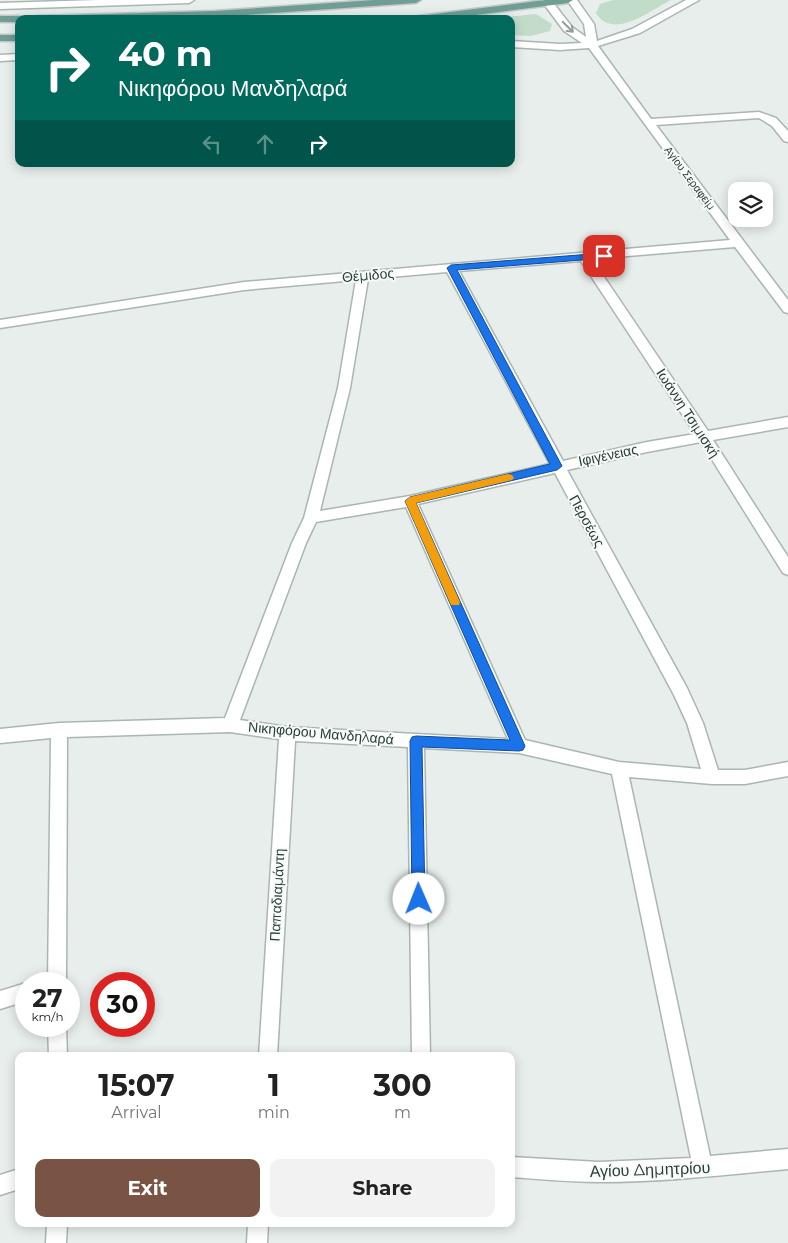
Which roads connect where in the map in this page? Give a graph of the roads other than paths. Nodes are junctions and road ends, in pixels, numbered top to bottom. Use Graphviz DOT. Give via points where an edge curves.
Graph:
graph roads {
  1 [pos="189,0"];
  2 [pos="416,0"];
  3 [pos="568,0"];
  4 [pos="572,0"];
  5 [pos="694,0"];
  6 [pos="547,1"];
  7 [pos="0,6"];
  8 [pos="180,15"];
  9 [pos="447,15"];
  10 [pos="0,19"];
  11 [pos="15,19"];
  12 [pos="0,38"];
  13 [pos="15,38"];
  14 [pos="515,44"];
  15 [pos="593,46"];
  16 [pos="15,57"];
  17 [pos="0,58"];
  18 [pos="648,122"];
  19 [pos="788,139"];
  20 [pos="738,243"];
  21 [pos="584,258"];
  22 [pos="451,268"];
  23 [pos="362,275"];
  24 [pos="788,309"];
  25 [pos="0,324"];
  26 [pos="788,422"];
  27 [pos="704,436"];
  28 [pos="557,466"];
  29 [pos="410,501"];
  30 [pos="311,518"];
  31 [pos="788,569"];
  32 [pos="230,725"];
  33 [pos="59,730"];
  34 [pos="287,734"];
  35 [pos="0,736"];
  36 [pos="416,741"];
  37 [pos="519,746"];
  38 [pos="788,768"];
  39 [pos="619,769"];
  40 [pos="712,777"];
  41 [pos="56,972"];
  42 [pos="15,995"];
  43 [pos="0,1000"];
  44 [pos="57,1037"];
  45 [pos="58,1052"];
  46 [pos="268,1052"];
  47 [pos="421,1052"];
  48 [pos="788,1159"];
  49 [pos="515,1167"];
  50 [pos="703,1168"];
  51 [pos="15,1180"];
  52 [pos="0,1185"];
  53 [pos="57,1227"];
  54 [pos="258,1227"];
  55 [pos="56,1243"];
  56 [pos="256,1243"];
  1 -- 7 [label="street"];
  2 -- 8 [label="main road"];
  3 -- 6 [label="main road"];
  4 -- 15 [label="street, Αγίου Σεραφείμ" via="589,24"];
  5 -- 15 [label="street" via="636,31"];
  6 -- 9 [label="main road"];
  6 -- 15 [label="street, Αγίου Σεραφείμ, one-way" via="568,29"];
  10 -- 11 [label="main road"];
  12 -- 13 [label="main road"];
  14 -- 15 [label="street"];
  15 -- 18 [label="street, Αγίου Σεραφείμ"];
  16 -- 17 [label="street"];
  18 -- 19 [label="street" via="768,116"];
  18 -- 20 [label="street, Αγίου Σεραφείμ"];
  20 -- 21 [label="street, Θέμιδος"];
  20 -- 24 [label="street, Αγίου Σεραφείμ"];
  21 -- 22 [label="street, Θέμιδος"];
  21 -- 27 [label="street, Ιωάννη Τσιμισκή"];
  22 -- 23 [label="street, Θέμιδος"];
  22 -- 28 [label="street, Περσέως"];
  23 -- 25 [label="street, Θέμιδος" via="244,286"];
  23 -- 30 [label="street" via="344,388"];
  26 -- 27 [label="street, Ιφιγένειας"];
  27 -- 28 [label="street, Ιφιγένειας"];
  27 -- 31 [label="street, Ιωάννη Τσιμισκή"];
  28 -- 29 [label="street, Ιφιγένειας"];
  28 -- 40 [label="street, Περσέως" via="681,693 695,723"];
  29 -- 30 [label="street, Ιφιγένειας"];
  29 -- 37 [label="street"];
  30 -- 32 [label="street"];
  32 -- 33 [label="street, Νικηφόρου Μανδηλαρά"];
  32 -- 34 [label="street, Νικηφόρου Μανδηλαρά"];
  33 -- 35 [label="street, Νικηφόρου Μανδηλαρά"];
  33 -- 41 [label="street"];
  34 -- 36 [label="street, Νικηφόρου Μανδηλαρά"];
  34 -- 46 [label="street, Παπαδιαμάντη"];
  36 -- 37 [label="street, Νικηφόρου Μανδηλαρά"];
  36 -- 47 [label="street"];
  37 -- 39 [label="street, Νικηφόρου Μανδηλαρά"];
  38 -- 40 [label="street, Νικηφόρου Μανδηλαρά" via="745,777"];
  39 -- 40 [label="street, Νικηφόρου Μανδηλαρά"];
  39 -- 50 [label="street"];
  42 -- 43 [label="street"];
  44 -- 45 [label="street"];
  48 -- 50 [label="street, Αγίου Δημητρίου"];
  49 -- 50 [label="street, Αγίου Δημητρίου" via="596,1172"];
  51 -- 52 [label="street"];
  53 -- 55 [label="street"];
  54 -- 56 [label="street"];
}
